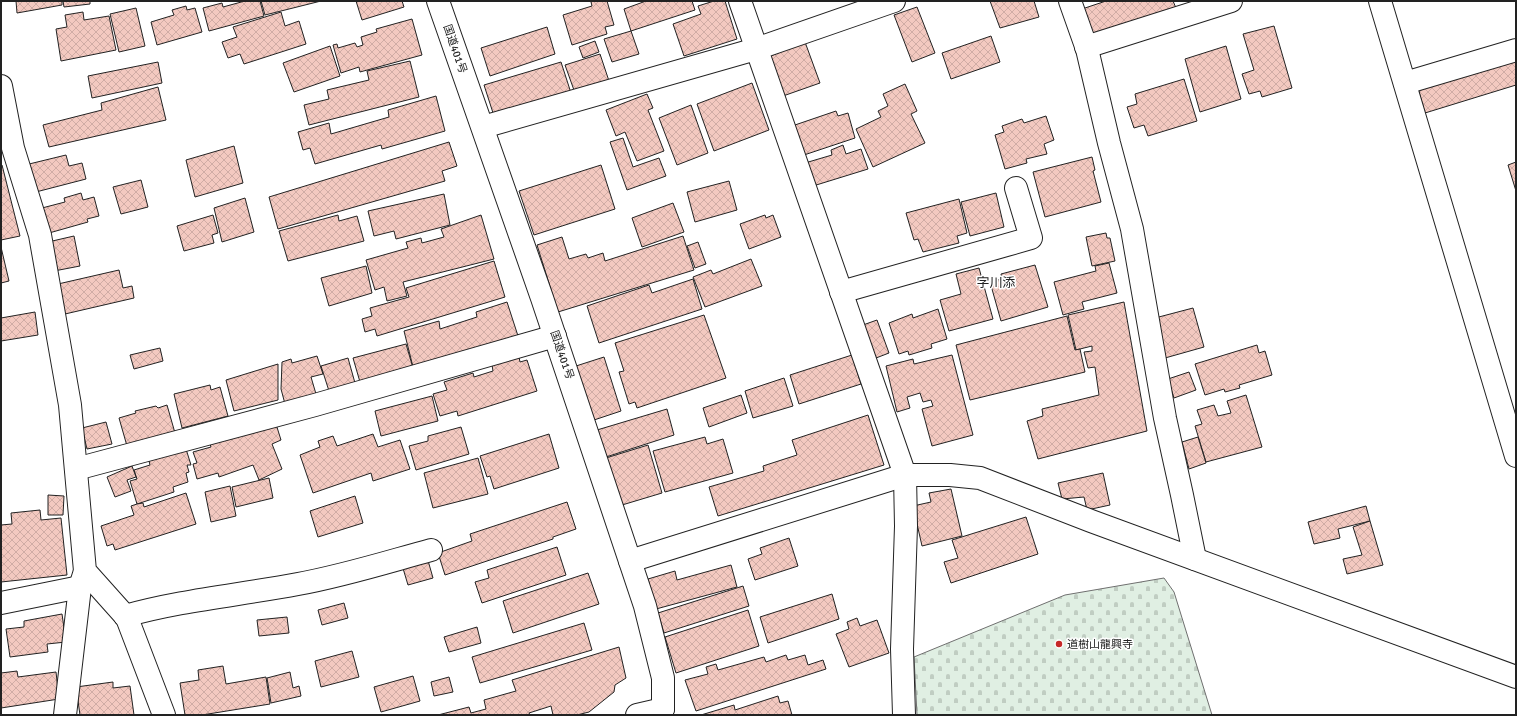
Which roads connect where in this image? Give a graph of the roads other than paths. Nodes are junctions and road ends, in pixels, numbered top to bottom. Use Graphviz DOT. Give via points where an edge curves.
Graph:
graph roads {
  1 [pos="438,1"];
  2 [pos="740,1"];
  3 [pos="894,1"];
  4 [pos="1070,1"];
  5 [pos="1231,1"];
  6 [pos="1380,1"];
  7 [pos="1086,46"];
  8 [pos="756,48"];
  9 [pos="1516,50"];
  10 [pos="1405,83"];
  11 [pos="1,86"];
  12 [pos="483,127"];
  13 [pos="7,150"];
  14 [pos="1016,188"];
  15 [pos="841,292"];
  16 [pos="555,336"];
  17 [pos="1516,456"];
  18 [pos="76,469"];
  19 [pos="904,476"];
  20 [pos="431,550"];
  21 [pos="1195,559"];
  22 [pos="630,561"];
  23 [pos="83,579"];
  24 [pos="1,603"];
  25 [pos="125,616"];
  26 [pos="1516,677"];
  27 [pos="662,712"];
  28 [pos="65,715"];
  29 [pos="164,715"];
  30 [pos="637,715"];
  31 [pos="904,715"];
  1 -- 12 [label="main road, 国道401号"];
  2 -- 8 [label="main road"];
  3 -- 8 [label="main road"];
  4 -- 7 [label="main road"];
  5 -- 7 [label="main road"];
  6 -- 10 [label="main road"];
  7 -- 21 [label="main road" via="1132,229 1165,418"];
  8 -- 12 [label="main road"];
  8 -- 15 [label="main road"];
  9 -- 10 [label="main road"];
  10 -- 17 [label="main road"];
  11 -- 13 [label="main road"];
  12 -- 16 [label="main road, 国道401号"];
  13 -- 18 [label="main road" via="40,236 70,406"];
  14 -- 15 [label="main road" via="1031,238"];
  15 -- 19 [label="main road"];
  16 -- 18 [label="main road" via="315,405"];
  16 -- 22 [label="main road, 国道401号"];
  18 -- 23 [label="main road"];
  19 -- 21 [label="main road" via="950,475 980,478"];
  19 -- 22 [label="main road"];
  19 -- 31 [label="main road"];
  20 -- 25 [label="main road" via="300,584 199,599"];
  21 -- 26 [label="main road"];
  22 -- 27 [label="main road, 国道401号" via="645,606 663,678"];
  23 -- 24 [label="main road"];
  23 -- 25 [label="main road"];
  23 -- 28 [label="main road"];
  25 -- 29 [label="main road"];
  27 -- 30 [label="main road"];
}
